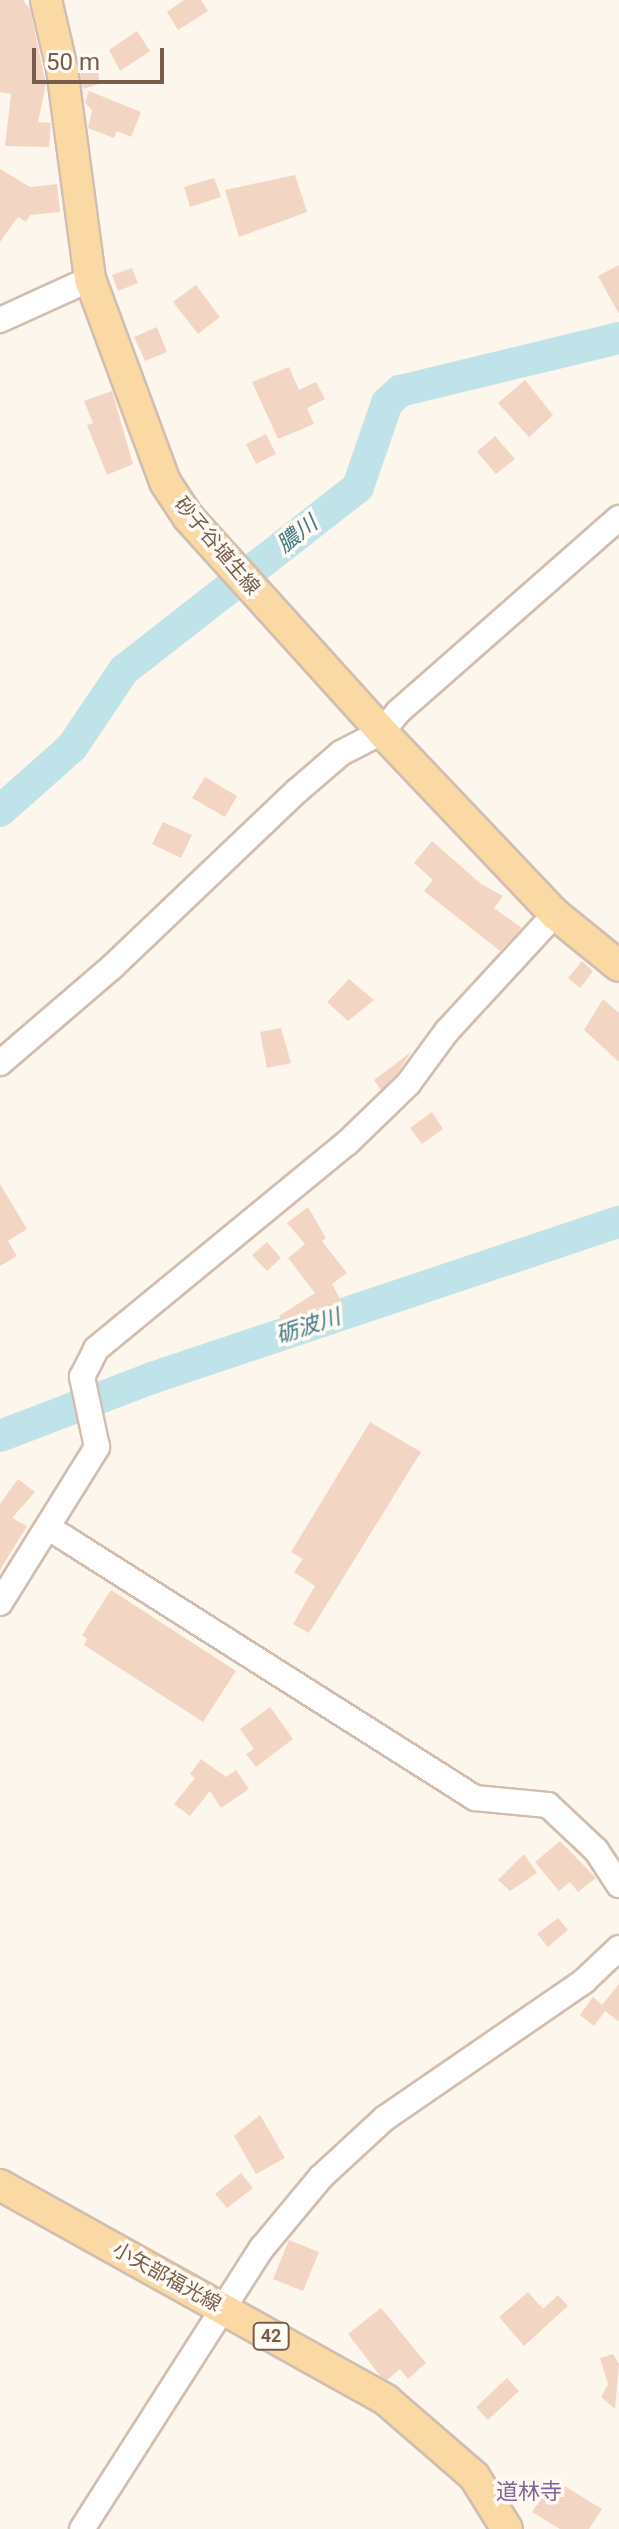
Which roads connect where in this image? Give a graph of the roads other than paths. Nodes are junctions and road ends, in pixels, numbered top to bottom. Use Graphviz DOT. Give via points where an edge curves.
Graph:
graph roads {
  1 [pos="46,0"];
  2 [pos="90,279"];
  3 [pos="0,320"];
  4 [pos="619,518"];
  5 [pos="382,732"];
  6 [pos="555,914"];
  7 [pos="619,966"];
  8 [pos="0,1063"];
  9 [pos="49,1528"];
  10 [pos="0,1603"];
  11 [pos="619,1885"];
  12 [pos="619,1948"];
  13 [pos="0,2185"];
  14 [pos="224,2308"];
  15 [pos="82,2529"];
  16 [pos="507,2529"];
  1 -- 2 [label="main road, 砂子谷埴生線" via="62,69"];
  2 -- 3 [label="street"];
  2 -- 5 [label="main road, 砂子谷埴生線" via="165,482 188,517"];
  4 -- 5 [label="street" via="398,712"];
  5 -- 6 [label="main road, 砂子谷埴生線"];
  5 -- 8 [label="street" via="341,753 297,791 112,967"];
  6 -- 7 [label="main road, 砂子谷埴生線"];
  6 -- 9 [label="street" via="447,1031 408,1084 347,1143 96,1349 82,1377 97,1447"];
  9 -- 10 [label="street"];
  9 -- 11 [label="street" via="475,1798 548,1805 596,1850"];
  12 -- 14 [label="street" via="584,1981 374,2128 321,2177 262,2248"];
  13 -- 14 [label="main road, 小矢部福光線 / 42"];
  14 -- 15 [label="street"];
  14 -- 16 [label="main road, 小矢部福光線 / 42" via="410,2419 474,2476"];
}
